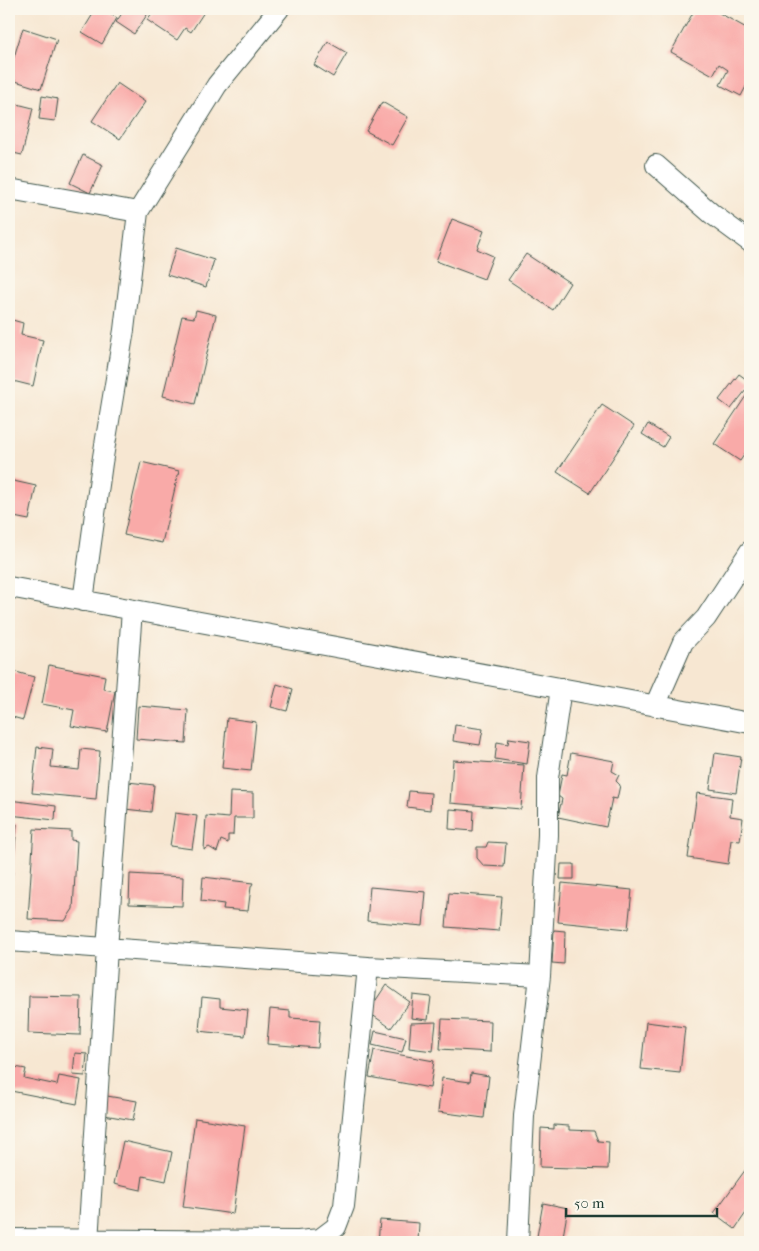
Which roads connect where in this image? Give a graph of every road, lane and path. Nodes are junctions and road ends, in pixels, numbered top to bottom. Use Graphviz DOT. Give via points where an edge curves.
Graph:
graph roads {
  1 [pos="279,9"];
  2 [pos="656,165"];
  3 [pos="9,189"];
  4 [pos="138,212"];
  5 [pos="750,242"];
  6 [pos="750,551"];
  7 [pos="9,587"];
  8 [pos="83,601"];
  9 [pos="132,610"];
  10 [pos="561,688"];
  11 [pos="655,706"];
  12 [pos="750,723"];
  13 [pos="9,942"];
  14 [pos="107,949"];
  15 [pos="368,967"];
  16 [pos="540,976"];
  17 [pos="9,1239"];
  18 [pos="88,1241"];
  19 [pos="518,1242"];
  1 -- 4 [label="street" via="217,85"];
  2 -- 5 [label="street"];
  3 -- 4 [label="street"];
  4 -- 8 [label="street" via="124,330"];
  6 -- 11 [label="street" via="706,618 684,642"];
  7 -- 8 [label="street"];
  8 -- 9 [label="street"];
  9 -- 10 [label="street"];
  9 -- 14 [label="street"];
  10 -- 11 [label="street"];
  10 -- 16 [label="street" via="548,778"];
  11 -- 12 [label="street"];
  13 -- 14 [label="street"];
  14 -- 15 [label="street"];
  14 -- 18 [label="street"];
  15 -- 16 [label="street"];
  15 -- 18 [label="street" via="350,1158 344,1206 336,1227 320,1239 298,1241"];
  16 -- 19 [label="street" via="524,1116"];
  17 -- 18 [label="street"];
}
